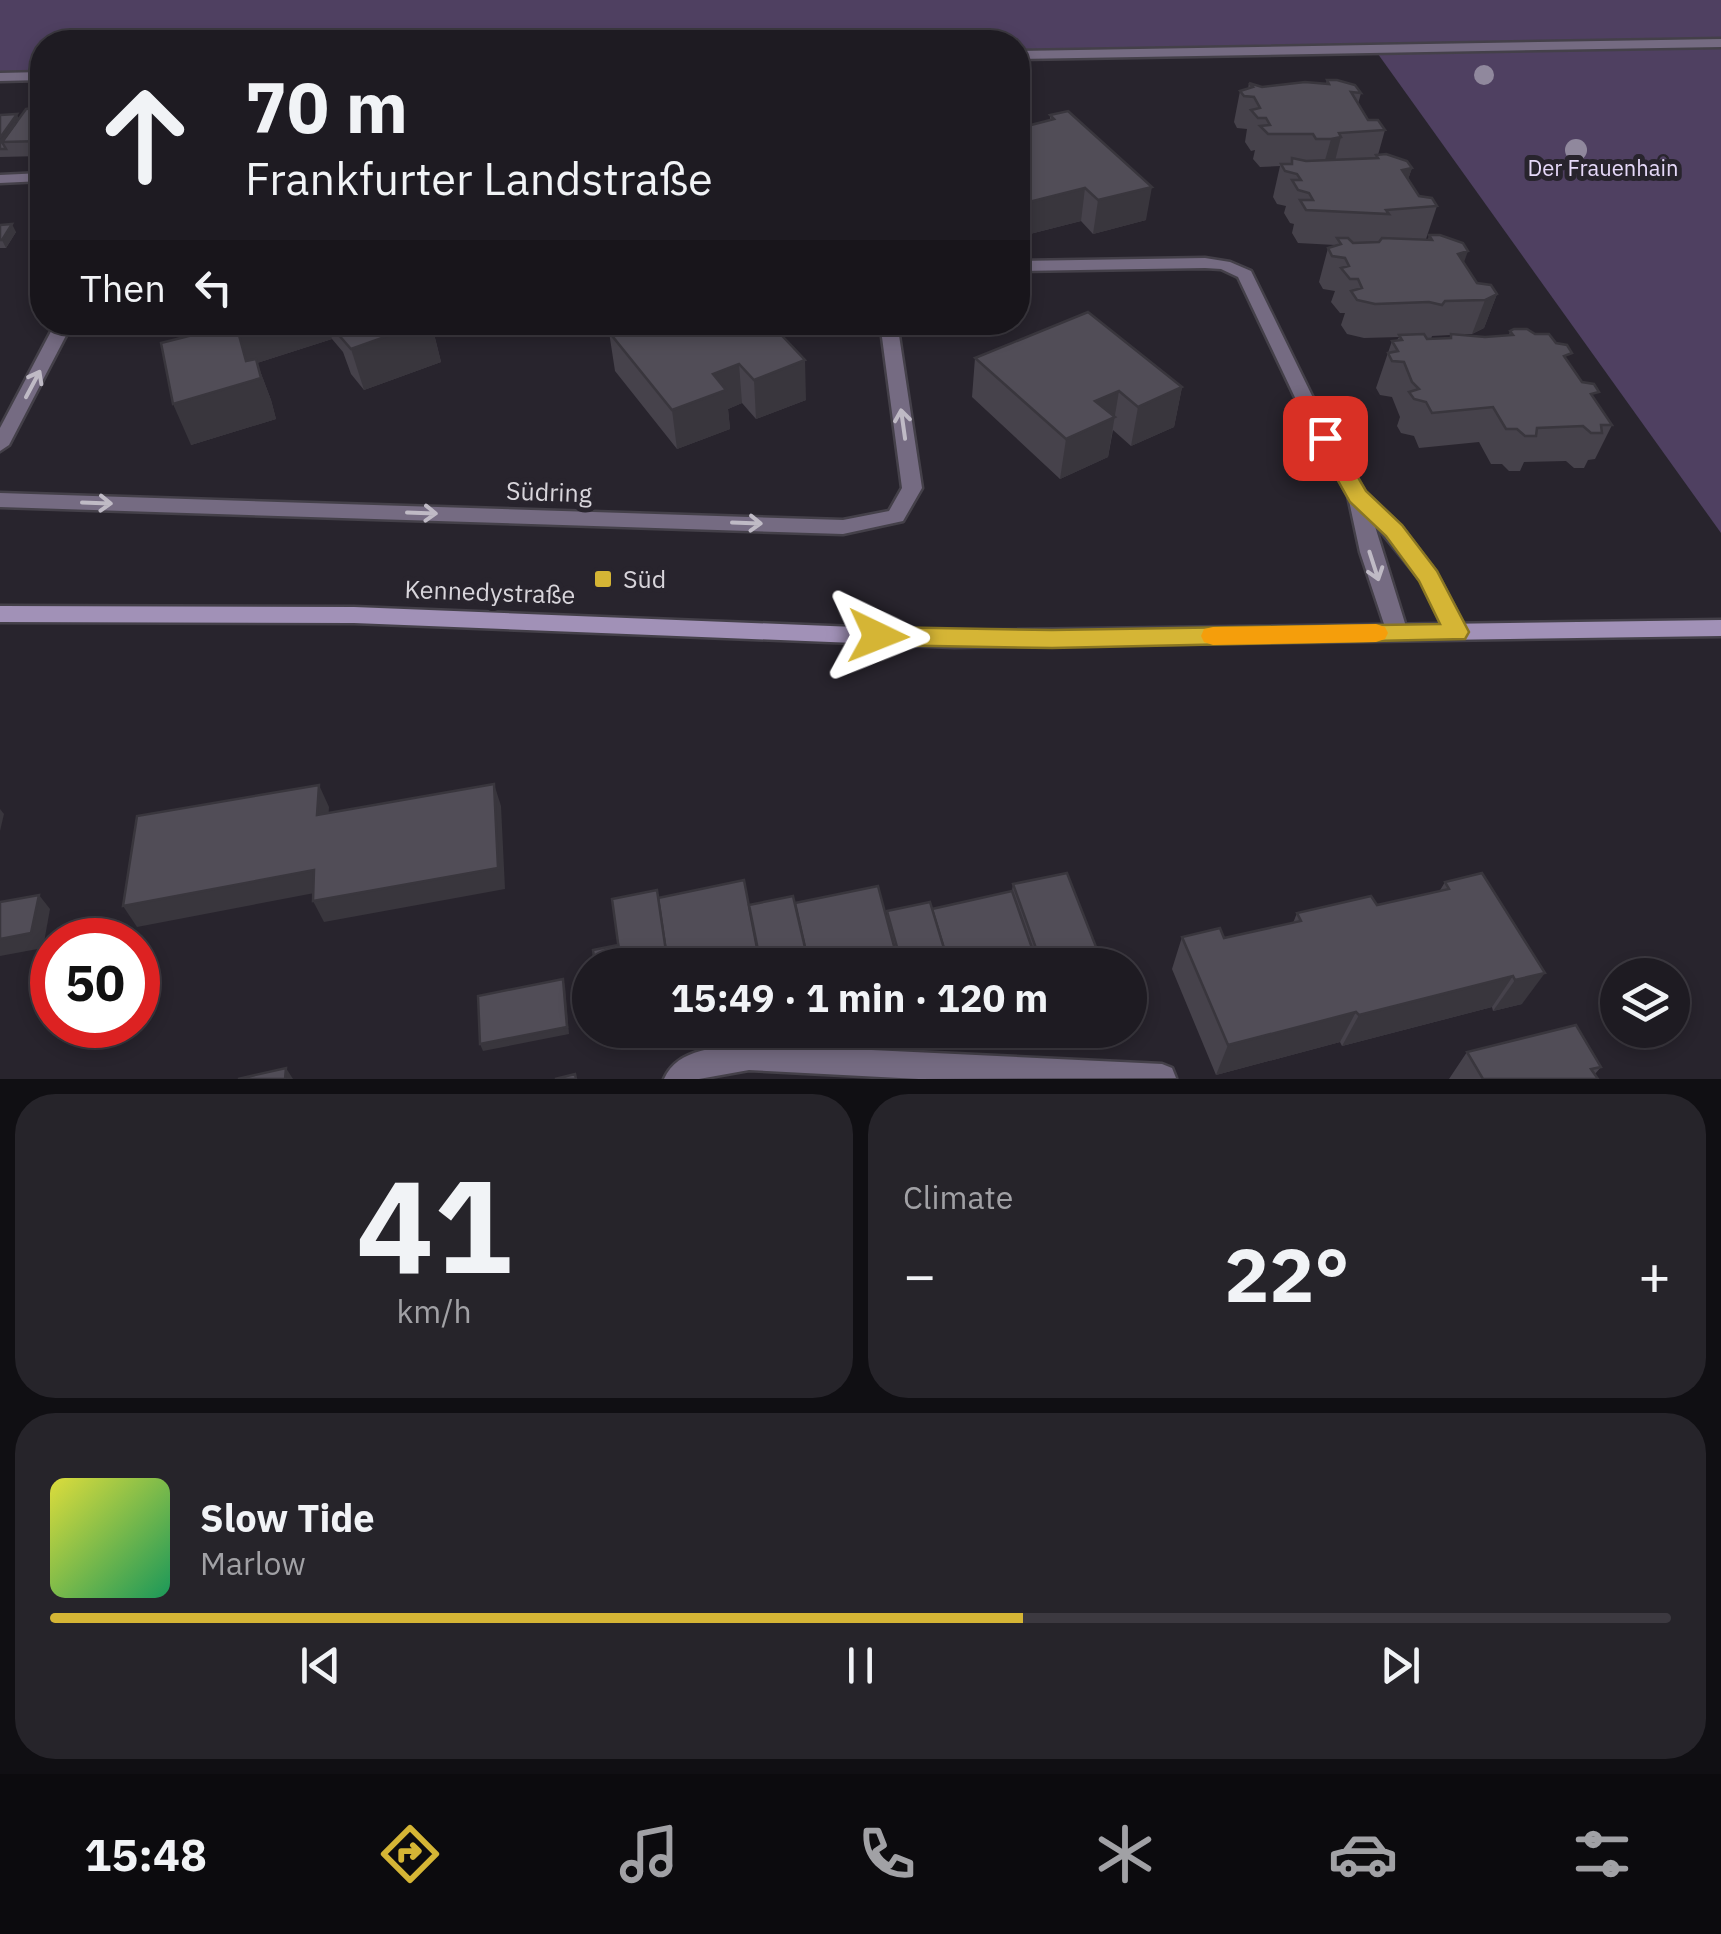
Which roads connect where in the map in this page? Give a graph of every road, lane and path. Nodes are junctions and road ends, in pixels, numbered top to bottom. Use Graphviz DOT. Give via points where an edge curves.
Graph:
graph roads {
  1 [pos="1721,42"];
  2 [pos="1030,55"];
  3 [pos="30,76"];
  4 [pos="0,77"];
  5 [pos="30,178"];
  6 [pos="0,179"];
  7 [pos="1030,266"];
  8 [pos="58,335"];
  9 [pos="890,335"];
  10 [pos="0,444"];
  11 [pos="1358,496"];
  12 [pos="0,500"];
  13 [pos="0,614"];
  14 [pos="1721,628"];
  15 [pos="1456,632"];
  16 [pos="1397,633"];
  17 [pos="1162,1078"];
  18 [pos="678,1079"];
  1 -- 2 [label="street"];
  3 -- 4 [label="street"];
  5 -- 6 [label="street"];
  7 -- 11 [label="street" via="1205,263 1245,274"];
  10 -- 8 [label="street, one-way"];
  12 -- 9 [label="street, Südring, one-way" via="872,524 896,516 912,488"];
  11 -- 15 [label="street" via="1429,576"];
  11 -- 16 [label="street, one-way"];
  13 -- 16 [label="main road, Kennedystraße" via="354,615 954,639"];
  14 -- 15 [label="main road, Kennedystraße"];
  15 -- 16 [label="main road, Kennedystraße"];
  17 -- 18 [label="street" via="748,1057 695,1066"];
}
